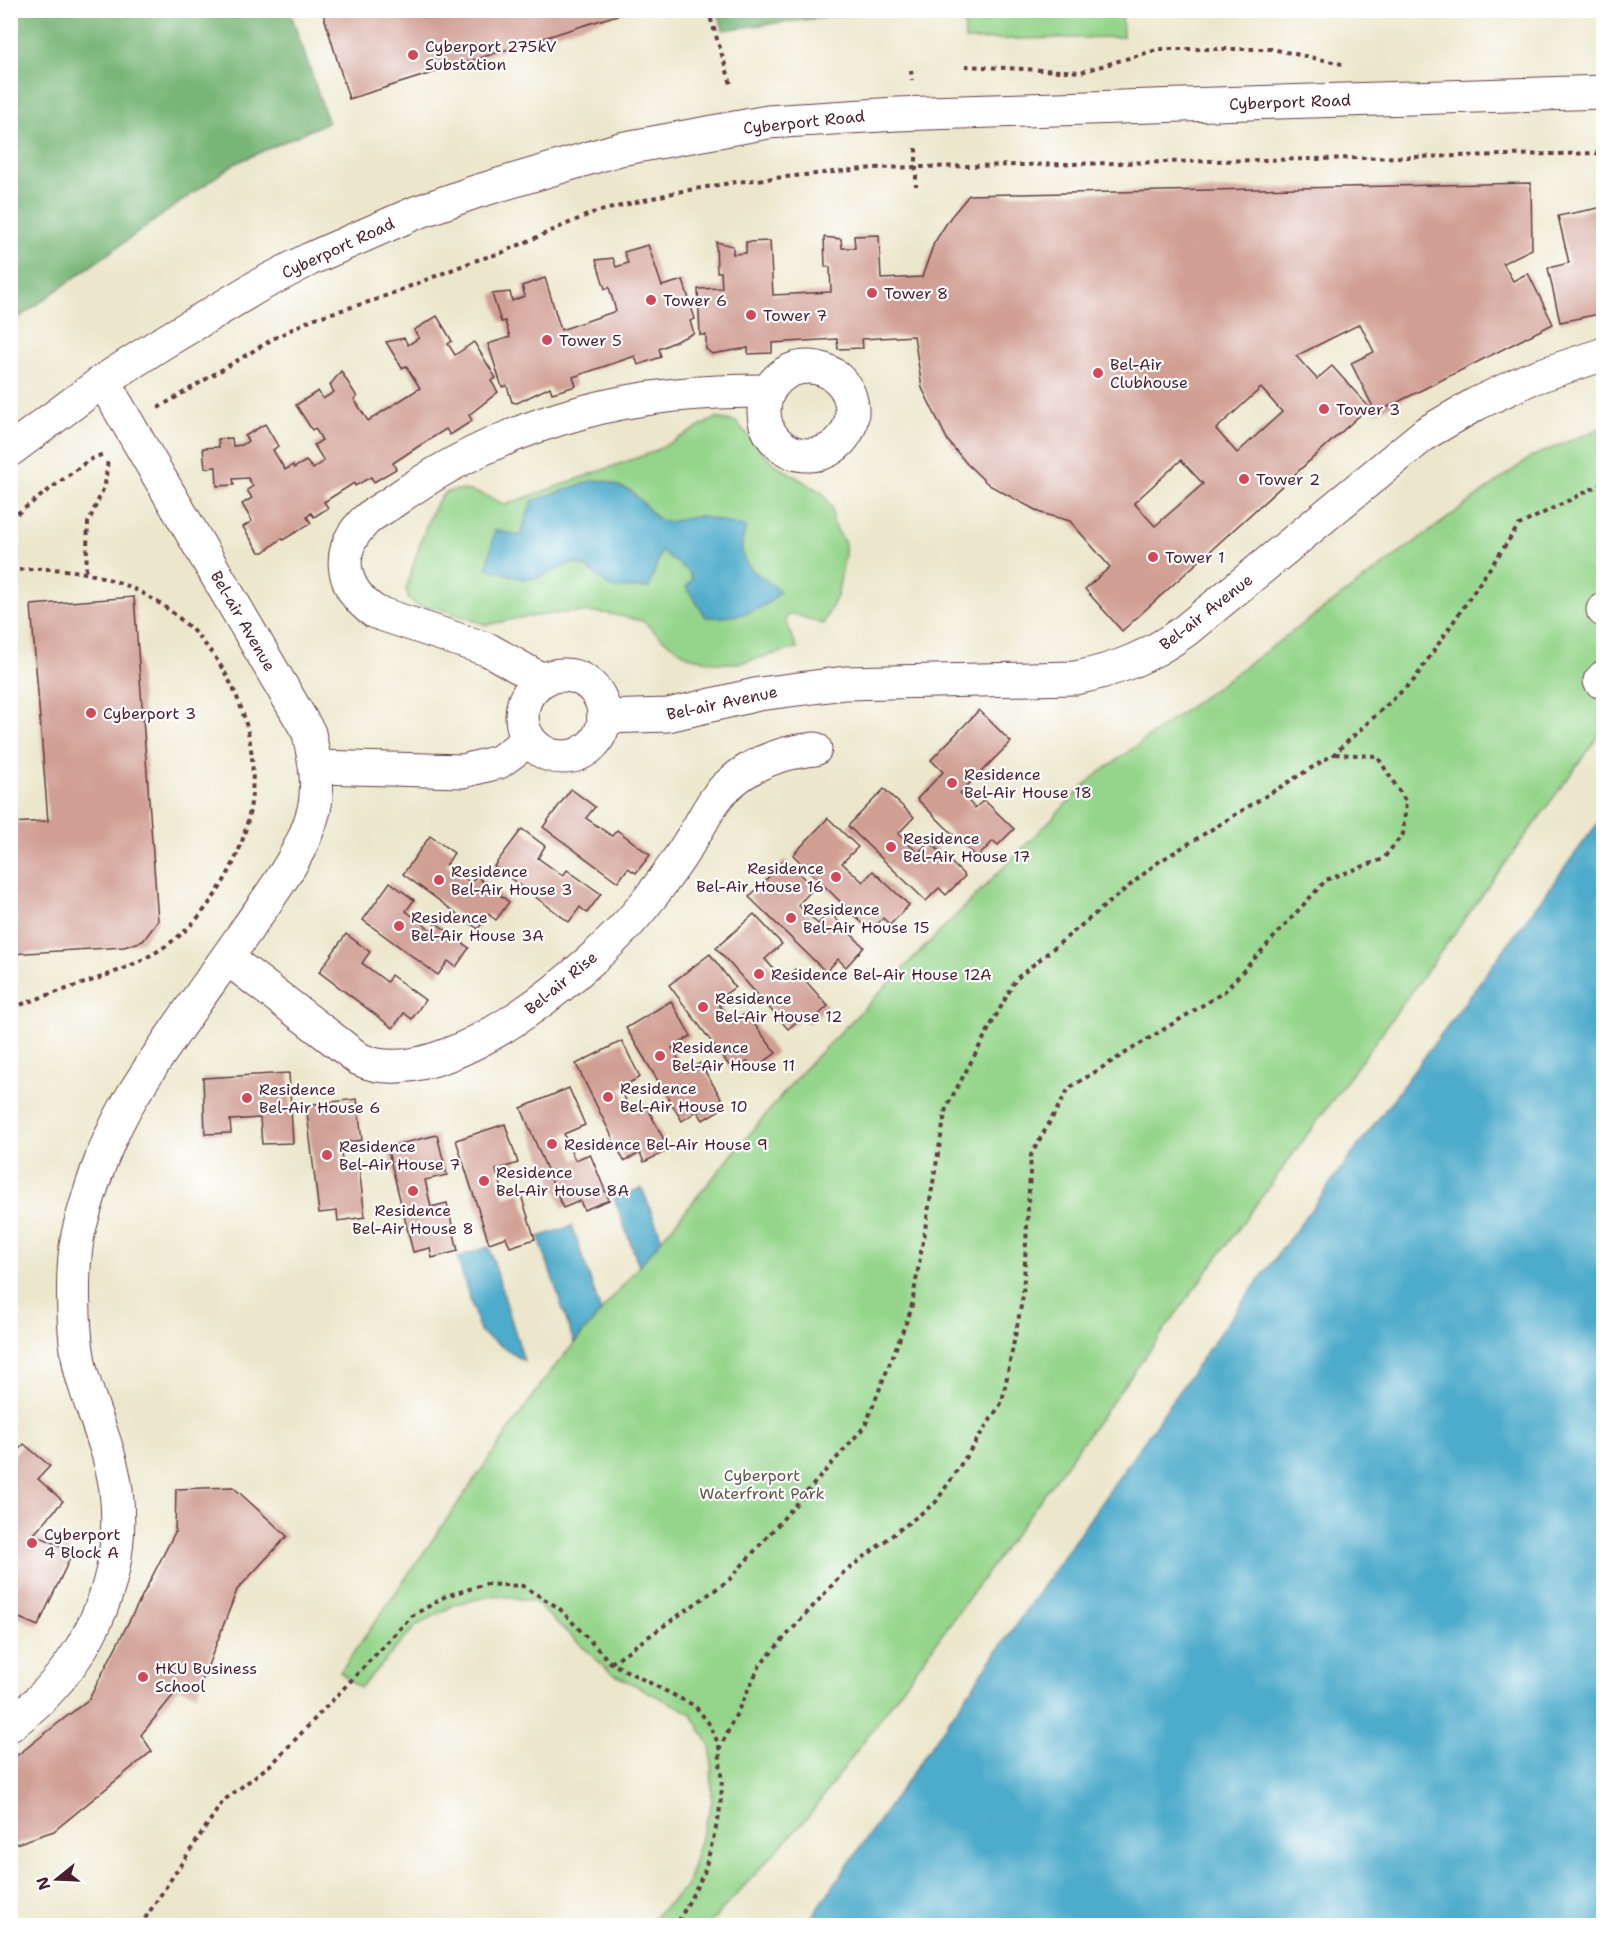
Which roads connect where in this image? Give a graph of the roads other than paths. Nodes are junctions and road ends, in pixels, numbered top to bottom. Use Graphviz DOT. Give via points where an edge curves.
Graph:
graph roads {
  1 [pos="1604,92"];
  2 [pos="1604,354"];
  3 [pos="103,381"];
  4 [pos="768,391"];
  5 [pos="10,450"];
  6 [pos="542,680"];
  7 [pos="604,717"];
  8 [pos="529,740"];
  9 [pos="815,748"];
  10 [pos="316,767"];
  11 [pos="227,958"];
  12 [pos="10,1725"];
  1 -- 3 [label="street, Cyberport Road" via="897,114 768,123 620,149 475,192 364,234 258,286"];
  2 -- 7 [label="street, Bel-air Avenue" via="1529,380 1476,404 1426,434 1186,630 1134,662 1075,678 845,683 759,694 668,715"];
  3 -- 5 [label="street, Cyberport Road"];
  3 -- 10 [label="street, Bel-air Avenue" via="309,734"];
  4 -- 6 [label="street" via="706,391 644,398 524,431 466,456 412,487 362,523 345,554 350,588 361,602 375,612 489,650"];
  6 -- 7 [label="street" via="570,675 584,681 595,690"];
  6 -- 8 [label="street" via="531,689 523,707 523,727"];
  7 -- 8 [label="street" via="596,742 575,756 549,755"];
  8 -- 10 [label="street" via="499,762 464,771"];
  9 -- 11 [label="street, Bel-air Rise" via="768,758 727,785 668,874 614,937 555,993 521,1016 450,1053 411,1066 371,1065"];
  10 -- 11 [label="street, Bel-air Avenue" via="314,808 296,858"];
  11 -- 12 [label="street, Bel-air Avenue" via="133,1095 99,1160 79,1230 74,1313 82,1376 106,1445 116,1489 116,1545 111,1579 97,1622 75,1661 47,1695"];
}
